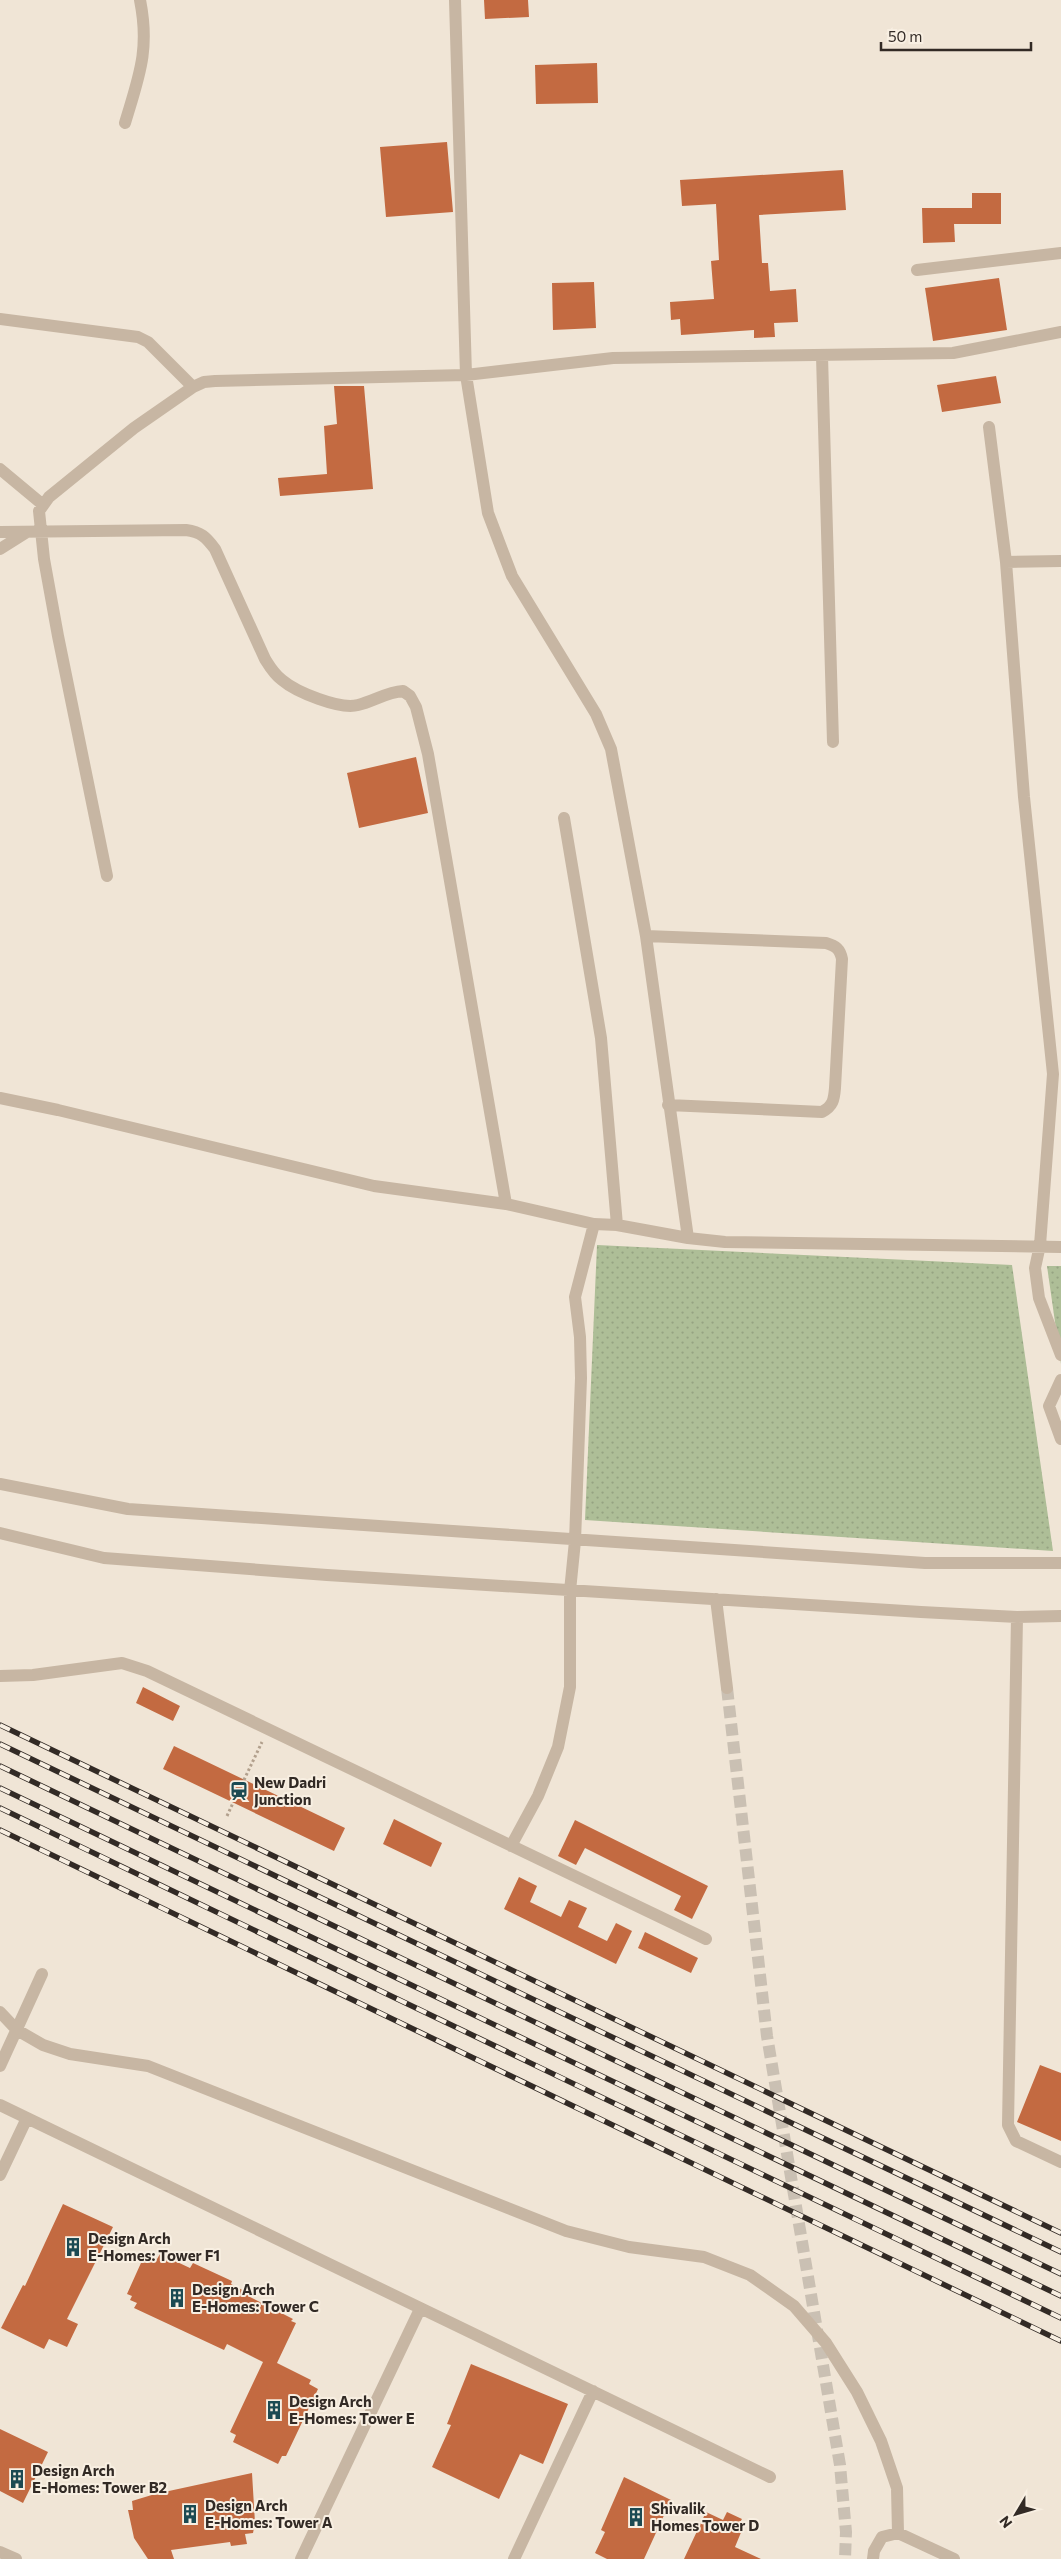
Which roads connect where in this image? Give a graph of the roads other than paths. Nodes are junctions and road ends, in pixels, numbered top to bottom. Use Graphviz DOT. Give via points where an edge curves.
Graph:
graph roads {
  1 [pos="140,0"];
  2 [pos="455,0"];
  3 [pos="124,123"];
  4 [pos="1061,253"];
  5 [pos="917,270"];
  6 [pos="0,319"];
  7 [pos="1061,332"];
  8 [pos="822,356"];
  9 [pos="466,375"];
  10 [pos="193,387"];
  11 [pos="989,427"];
  12 [pos="0,469"];
  13 [pos="42,504"];
  14 [pos="0,532"];
  15 [pos="27,532"];
  16 [pos="41,533"];
  17 [pos="0,550"];
  18 [pos="1061,561"];
  19 [pos="1006,562"];
  20 [pos="833,742"];
  21 [pos="564,818"];
  22 [pos="107,876"];
  23 [pos="646,936"];
  24 [pos="0,1098"];
  25 [pos="668,1105"];
  26 [pos="506,1204"];
  27 [pos="594,1224"];
  28 [pos="617,1225"];
  29 [pos="688,1238"];
  30 [pos="1040,1245"];
  31 [pos="1061,1247"];
  32 [pos="1061,1354"];
  33 [pos="1061,1380"];
  34 [pos="1061,1439"];
  35 [pos="0,1484"];
  36 [pos="0,1533"];
  37 [pos="575,1541"];
  38 [pos="1061,1563"];
  39 [pos="570,1591"];
  40 [pos="716,1599"];
  41 [pos="1061,1616"];
  42 [pos="1017,1617"];
  43 [pos="0,1676"];
  44 [pos="727,1688"];
  45 [pos="511,1846"];
  46 [pos="706,1939"];
  47 [pos="42,1974"];
  48 [pos="0,2012"];
  49 [pos="17,2030"];
  50 [pos="0,2066"];
  51 [pos="0,2105"];
  52 [pos="27,2118"];
  53 [pos="1061,2162"];
  54 [pos="0,2175"];
  55 [pos="420,2309"];
  56 [pos="593,2391"];
  57 [pos="770,2477"];
  58 [pos="898,2533"];
  59 [pos="0,2552"];
  60 [pos="16,2559"];
  61 [pos="301,2559"];
  62 [pos="514,2559"];
  63 [pos="873,2559"];
  64 [pos="954,2559"];
  1 -- 3 [label="street" via="144,53"];
  2 -- 9 [label="street"];
  4 -- 5 [label="street"];
  6 -- 10 [label="street" via="138,337 148,342"];
  7 -- 8 [label="street" via="953,353"];
  8 -- 9 [label="street" via="613,358"];
  8 -- 20 [label="street"];
  9 -- 10 [label="street" via="215,381"];
  9 -- 23 [label="street" via="488,513 501,551 512,576 596,714 611,749"];
  10 -- 13 [label="street" via="134,428"];
  11 -- 19 [label="street"];
  12 -- 13 [label="street"];
  13 -- 16 [label="street" via="39,511"];
  14 -- 15 [label="street"];
  15 -- 16 [label="street"];
  15 -- 17 [label="street"];
  16 -- 22 [label="street" via="58,636"];
  16 -- 26 [label="street" via="199,532 215,549 265,659 283,682 347,706 394,692 403,691 410,696 422,725 439,812"];
  18 -- 19 [label="street"];
  19 -- 30 [label="street" via="1024,797 1053,1074"];
  21 -- 28 [label="street" via="601,1038"];
  23 -- 25 [label="street"];
  23 -- 25 [label="street" via="826,942 836,946 842,959 834,1101 829,1108 822,1112"];
  24 -- 26 [label="street" via="374,1186"];
  25 -- 29 [label="street"];
  26 -- 27 [label="street"];
  27 -- 28 [label="street"];
  27 -- 37 [label="street" via="575,1297 581,1378"];
  28 -- 29 [label="street"];
  29 -- 30 [label="street" via="726,1242"];
  30 -- 31 [label="street"];
  30 -- 32 [label="street" via="1035,1268 1039,1298"];
  33 -- 34 [label="street" via="1050,1406"];
  35 -- 37 [label="street" via="128,1509"];
  36 -- 39 [label="street" via="104,1558"];
  37 -- 38 [label="street" via="925,1563"];
  37 -- 39 [label="street"];
  39 -- 40 [label="street"];
  39 -- 45 [label="street" via="570,1687 558,1747 538,1796"];
  40 -- 42 [label="street"];
  40 -- 44 [label="street"];
  41 -- 42 [label="street"];
  42 -- 53 [label="street" via="1008,2125 1016,2141"];
  43 -- 45 [label="street" via="33,1675 122,1663 146,1671"];
  45 -- 46 [label="street"];
  47 -- 49 [label="street"];
  48 -- 49 [label="street"];
  49 -- 50 [label="street"];
  49 -- 58 [label="street" via="70,2054 148,2066 566,2231 629,2247 704,2257 750,2275 794,2306 826,2343 857,2392 881,2441 897,2488"];
  51 -- 52 [label="street"];
  52 -- 54 [label="street"];
  52 -- 55 [label="street"];
  55 -- 56 [label="street"];
  55 -- 61 [label="street"];
  56 -- 57 [label="street"];
  56 -- 62 [label="street"];
  58 -- 63 [label="street" via="882,2537"];
  58 -- 64 [label="street"];
  59 -- 60 [label="street"];
}
